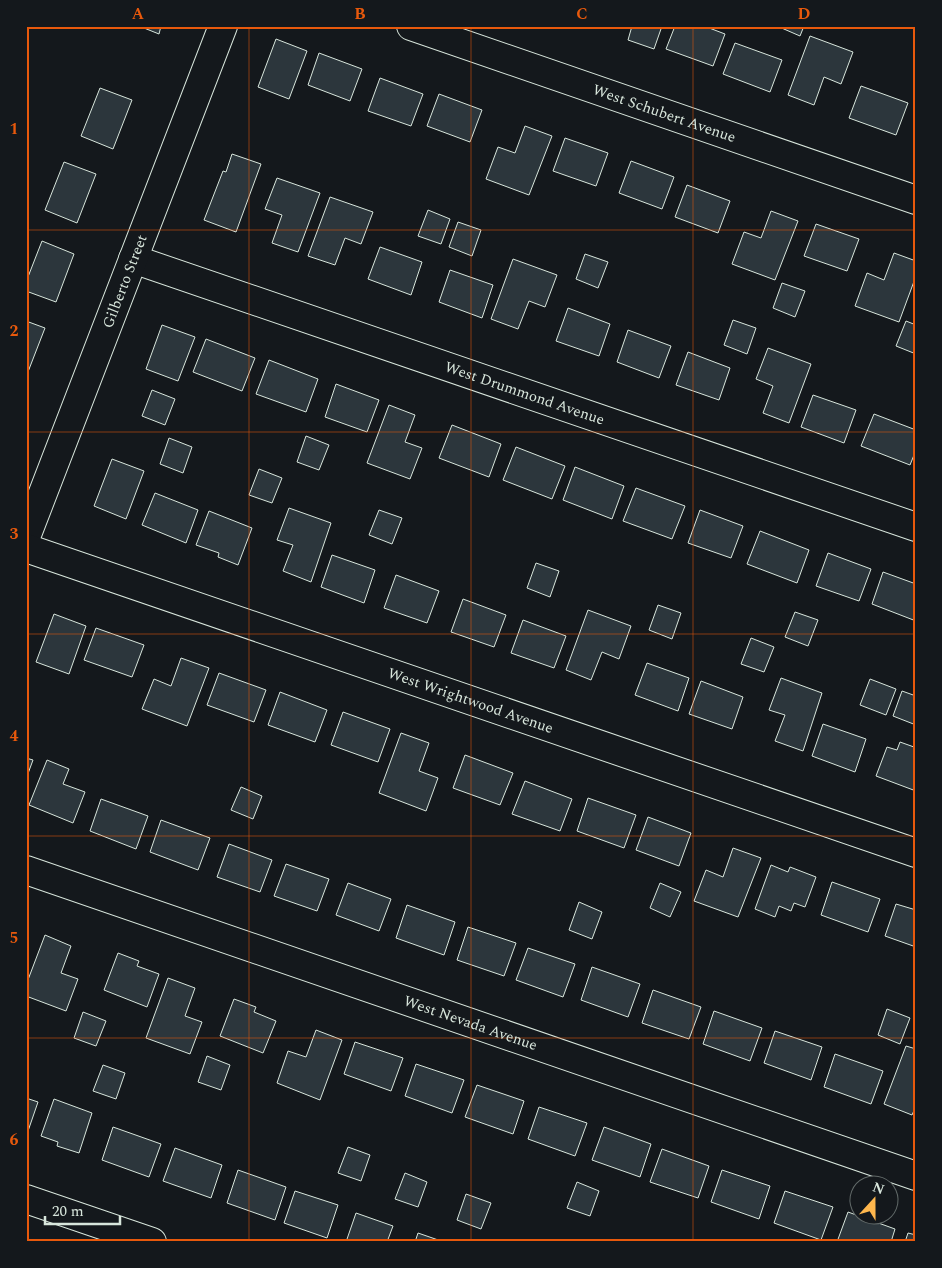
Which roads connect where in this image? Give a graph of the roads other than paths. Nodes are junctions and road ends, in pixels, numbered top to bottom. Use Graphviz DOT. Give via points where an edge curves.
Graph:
graph roads {
  1 [pos="222,26"];
  2 [pos="411,26"];
  3 [pos="916,200"];
  4 [pos="133,259"];
  5 [pos="916,527"];
  6 [pos="26,537"];
  7 [pos="26,548"];
  8 [pos="916,852"];
  9 [pos="26,870"];
  10 [pos="916,1176"];
  11 [pos="26,1199"];
  12 [pos="152,1242"];
  1 -- 4 [label="street, Gilberto Street"];
  2 -- 3 [label="street, West Schubert Avenue"];
  4 -- 5 [label="street, West Drummond Avenue"];
  4 -- 6 [label="street, Gilberto Street"];
  7 -- 8 [label="street, West Wrightwood Avenue"];
  9 -- 10 [label="street, West Nevada Avenue"];
  11 -- 12 [label="street"];
}
